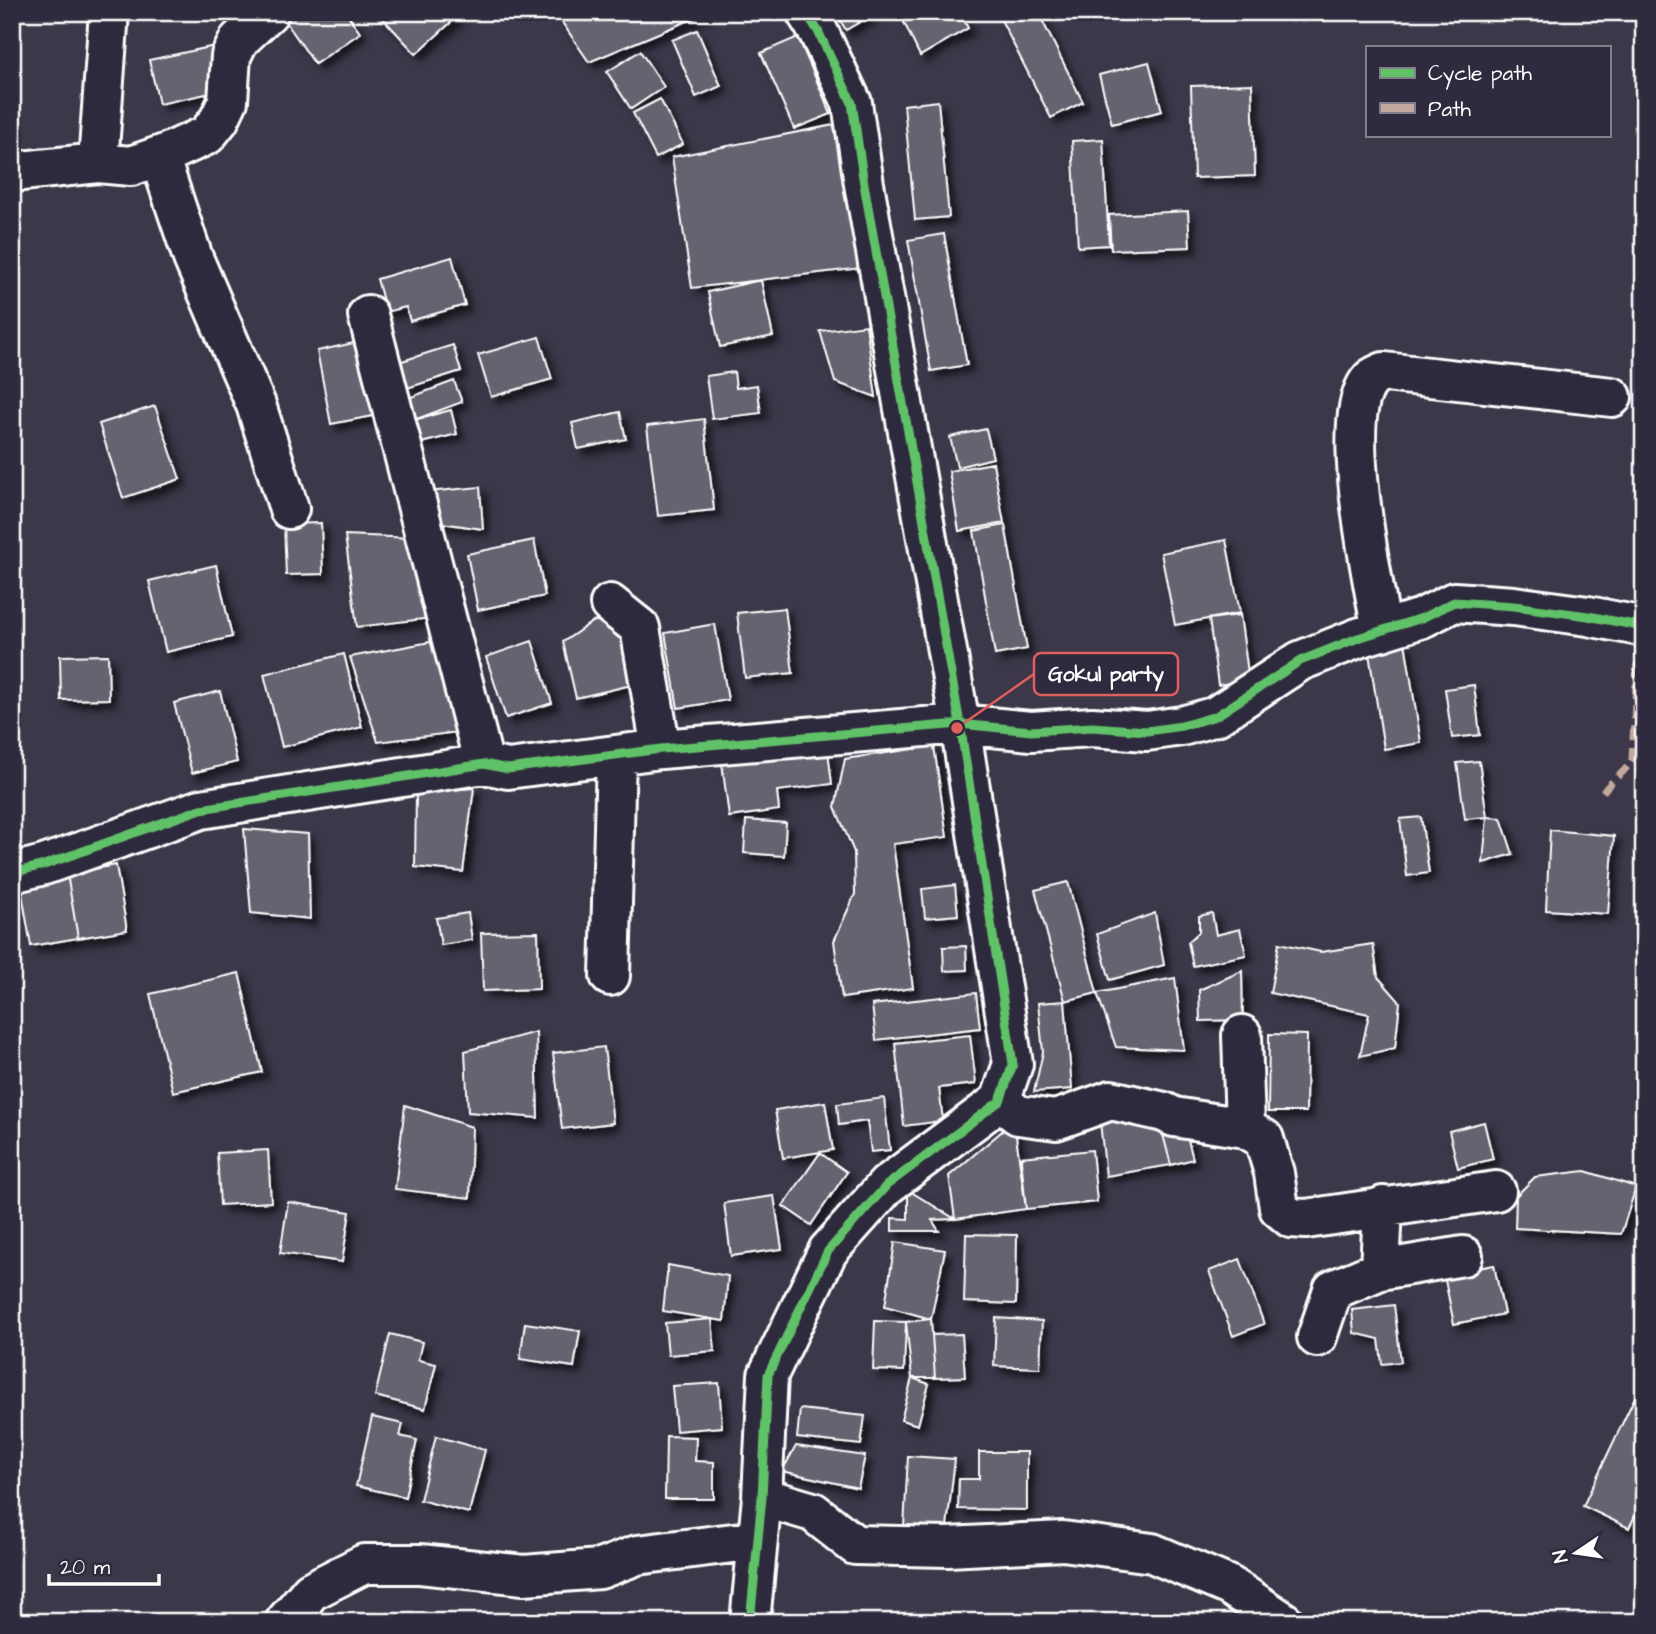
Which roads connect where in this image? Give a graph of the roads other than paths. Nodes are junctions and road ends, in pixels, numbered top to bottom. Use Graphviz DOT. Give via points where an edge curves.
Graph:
graph roads {
  1 [pos="109,12"];
  2 [pos="269,12"];
  3 [pos="806,12"];
  4 [pos="159,156"];
  5 [pos="98,163"];
  6 [pos="12,172"];
  7 [pos="368,315"];
  8 [pos="1612,397"];
  9 [pos="289,509"];
  10 [pos="610,604"];
  11 [pos="1644,627"];
  12 [pos="1382,631"];
  13 [pos="960,724"];
  14 [pos="661,749"];
  15 [pos="616,755"];
  16 [pos="484,764"];
  17 [pos="12,873"];
  18 [pos="610,976"];
  19 [pos="1242,1035"];
  20 [pos="1000,1101"];
  21 [pos="1245,1128"];
  22 [pos="1496,1191"];
  23 [pos="1383,1206"];
  24 [pos="1463,1256"];
  25 [pos="1380,1270"];
  26 [pos="1317,1337"];
  27 [pos="762,1497"];
  28 [pos="757,1539"];
  29 [pos="285,1622"];
  30 [pos="750,1622"];
  31 [pos="1284,1622"];
  1 -- 5 [label="street"];
  2 -- 4 [label="street" via="239,40 231,56 228,101 219,120 207,135"];
  3 -- 13 [label="street" via="852,103"];
  4 -- 5 [label="street" via="131,166"];
  4 -- 9 [label="street" via="193,258 256,405"];
  5 -- 6 [label="street"];
  7 -- 16 [label="street"];
  8 -- 12 [label="street" via="1384,372 1370,378 1360,398 1355,452"];
  10 -- 14 [label="street" via="640,628"];
  11 -- 12 [label="street" via="1454,602"];
  12 -- 13 [label="street" via="1300,661 1216,716 1182,726 1147,731 1092,727 1031,731"];
  13 -- 14 [label="street"];
  13 -- 20 [label="street" via="1013,1064"];
  14 -- 15 [label="street"];
  15 -- 16 [label="street" via="508,769"];
  15 -- 18 [label="street"];
  16 -- 17 [label="street" via="201,809"];
  19 -- 21 [label="street"];
  20 -- 21 [label="street" via="1018,1115 1056,1120 1111,1100 1174,1117"];
  20 -- 27 [label="street" via="887,1185 828,1251 768,1375"];
  21 -- 23 [label="street" via="1264,1139 1279,1208 1292,1218"];
  22 -- 23 [label="street"];
  23 -- 25 [label="street"];
  24 -- 25 [label="street"];
  25 -- 26 [label="street" via="1333,1290"];
  27 -- 28 [label="street"];
  27 -- 31 [label="street" via="813,1512 855,1545 1063,1542 1152,1553 1230,1586"];
  28 -- 29 [label="street" via="637,1555 600,1569 524,1574 364,1564 311,1591"];
  28 -- 30 [label="street"];
}
